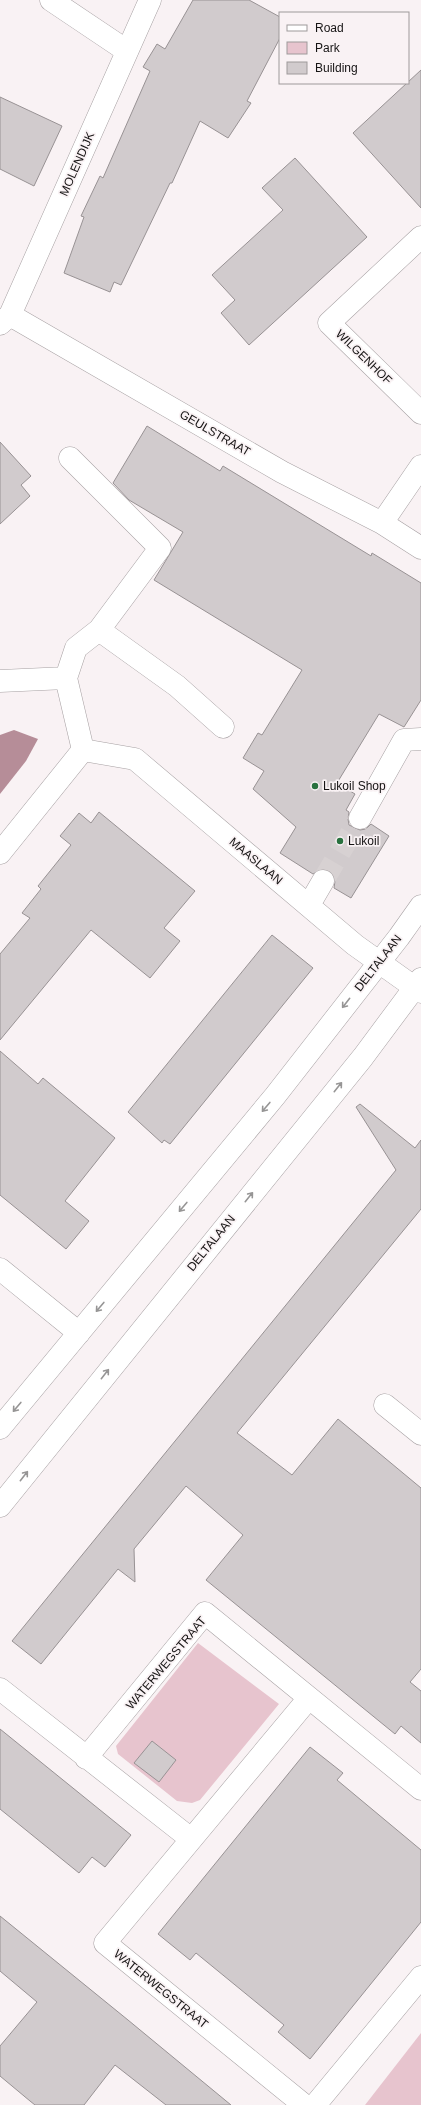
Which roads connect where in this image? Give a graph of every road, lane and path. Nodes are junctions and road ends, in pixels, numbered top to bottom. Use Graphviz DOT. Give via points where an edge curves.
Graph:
graph roads {
  1 [pos="51,0"];
  2 [pos="150,0"];
  3 [pos="127,50"];
  4 [pos="421,237"];
  5 [pos="5,320"];
  6 [pos="421,412"];
  7 [pos="70,458"];
  8 [pos="421,466"];
  9 [pos="382,523"];
  10 [pos="421,548"];
  11 [pos="99,630"];
  12 [pos="66,678"];
  13 [pos="0,681"];
  14 [pos="223,727"];
  15 [pos="421,739"];
  16 [pos="83,750"];
  17 [pos="360,818"];
  18 [pos="0,853"];
  19 [pos="323,881"];
  20 [pos="310,905"];
  21 [pos="421,906"];
  22 [pos="378,962"];
  23 [pos="419,986"];
  24 [pos="0,1269"];
  25 [pos="79,1333"];
  26 [pos="385,1406"];
  27 [pos="0,1428"];
  28 [pos="421,1434"];
  29 [pos="0,1506"];
  30 [pos="0,1689"];
  31 [pos="309,1698"];
  32 [pos="86,1758"];
  33 [pos="421,1789"];
  34 [pos="191,1840"];
  35 [pos="419,1983"];
  36 [pos="304,2105"];
  37 [pos="314,2105"];
  1 -- 3 [label="street"];
  2 -- 3 [label="street, MOLENDIJK"];
  3 -- 5 [label="street, MOLENDIJK"];
  4 -- 6 [label="street, WILGENHOF" via="329,323"];
  5 -- 9 [label="street, GEULSTRAAT" via="282,472"];
  7 -- 11 [label="street" via="160,548"];
  8 -- 9 [label="street"];
  9 -- 10 [label="street, GEULSTRAAT"];
  11 -- 12 [label="street" via="76,648"];
  11 -- 14 [label="street" via="177,686"];
  12 -- 13 [label="street"];
  12 -- 16 [label="street"];
  15 -- 17 [label="street" via="404,740"];
  16 -- 18 [label="street"];
  16 -- 20 [label="street, MAASLAAN" via="135,759"];
  19 -- 20 [label="street"];
  20 -- 22 [label="street, MAASLAAN"];
  21 -- 22 [label="street, DELTALAAN"];
  22 -- 23 [label="street, MAASLAAN"];
  22 -- 25 [label="street, DELTALAAN, one-way" via="275,1096"];
  29 -- 23 [label="street, DELTALAAN, one-way"];
  24 -- 25 [label="street"];
  25 -- 27 [label="street, DELTALAAN, one-way"];
  26 -- 28 [label="street"];
  30 -- 32 [label="street"];
  31 -- 32 [label="street, WATERWEGSTRAAT" via="205,1613"];
  31 -- 33 [label="street, WATERWEGSTRAAT"];
  31 -- 34 [label="street, WATERWEGSTRAAT"];
  32 -- 34 [label="street"];
  34 -- 36 [label="street, WATERWEGSTRAAT" via="105,1943"];
  35 -- 37 [label="street"];
}
